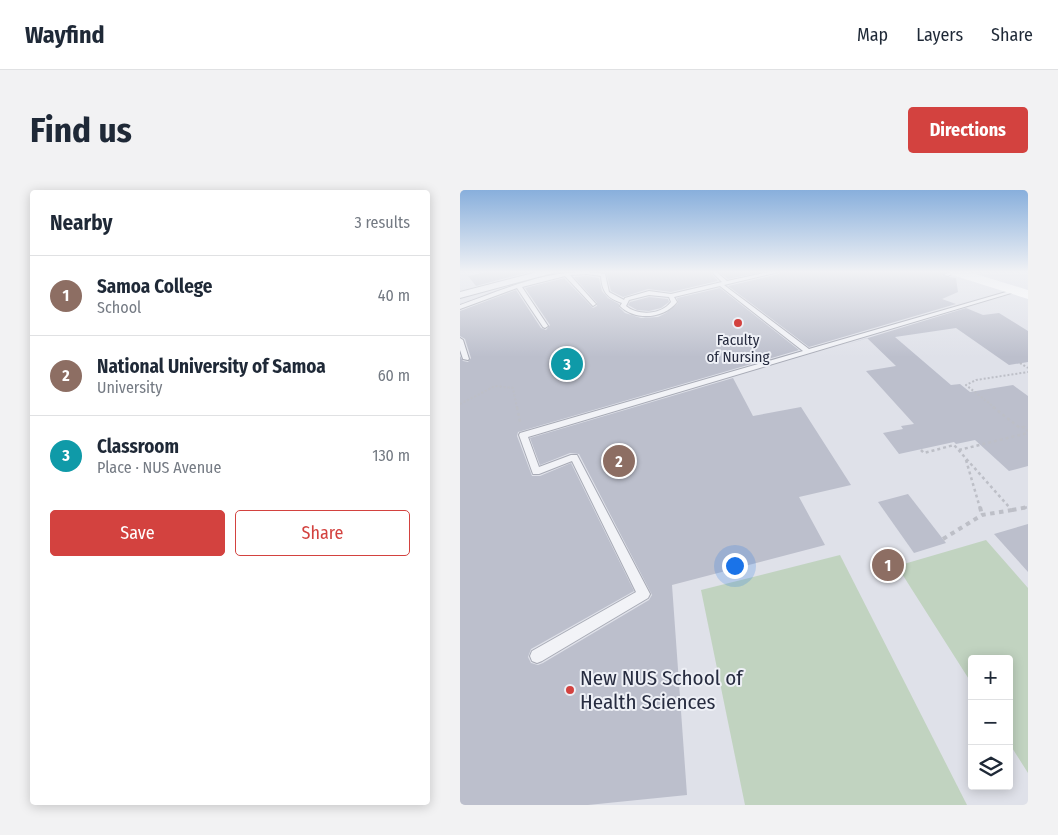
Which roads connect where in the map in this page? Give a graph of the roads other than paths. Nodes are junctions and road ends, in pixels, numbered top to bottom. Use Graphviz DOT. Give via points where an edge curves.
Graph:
graph roads {
  1 [pos="483,300"];
  2 [pos="527,300"];
  3 [pos="589,300"];
  4 [pos="616,300"];
  5 [pos="627,300"];
  6 [pos="673,300"];
  7 [pos="744,300"];
  8 [pos="998,300"];
  9 [pos="624,302"];
  10 [pos="593,304"];
  11 [pos="460,308"];
  12 [pos="545,326"];
  13 [pos="460,340"];
  14 [pos="808,352"];
  15 [pos="466,359"];
  16 [pos="536,656"];
  1 -- 11 [label="lane"];
  2 -- 12 [label="lane"];
  3 -- 10 [label="lane"];
  4 -- 9 [label="lane"];
  5 -- 9 [label="lane"];
  6 -- 9 [label="lane" via="669,308 648,314 626,310"];
  7 -- 14 [label="lane"];
  8 -- 14 [label="lane"];
  13 -- 15 [label="lane"];
  14 -- 16 [label="lane" via="522,435 536,472 574,457 644,594"];
}
